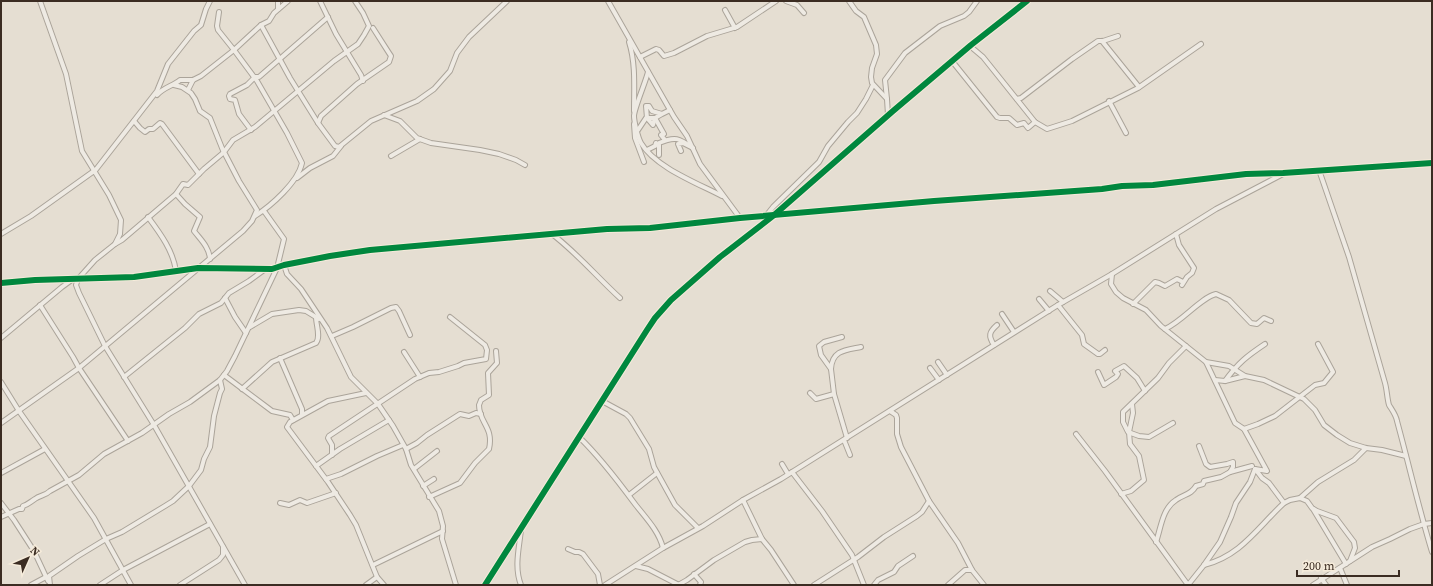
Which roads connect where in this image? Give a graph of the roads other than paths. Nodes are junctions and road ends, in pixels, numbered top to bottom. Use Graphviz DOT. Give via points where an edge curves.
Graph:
graph roads {
  1 [pos="40,1"];
  2 [pos="210,1"];
  3 [pos="278,1"];
  4 [pos="288,1"];
  5 [pos="320,1"];
  6 [pos="355,1"];
  7 [pos="507,1"];
  8 [pos="608,1"];
  9 [pos="776,1"];
  10 [pos="786,1"];
  11 [pos="848,1"];
  12 [pos="977,1"];
  13 [pos="1027,1"];
  14 [pos="278,9"];
  15 [pos="725,10"];
  16 [pos="219,12"];
  17 [pos="804,13"];
  18 [pos="328,17"];
  19 [pos="261,25"];
  20 [pos="373,28"];
  21 [pos="735,28"];
  22 [pos="627,34"];
  23 [pos="1118,36"];
  24 [pos="1102,41"];
  25 [pos="1202,44"];
  26 [pos="970,46"];
  27 [pos="234,50"];
  28 [pos="348,52"];
  29 [pos="640,57"];
  30 [pos="279,58"];
  31 [pos="952,61"];
  32 [pos="648,72"];
  33 [pos="255,78"];
  34 [pos="193,80"];
  35 [pos="363,81"];
  36 [pos="174,85"];
  37 [pos="873,85"];
  38 [pos="1139,87"];
  39 [pos="188,90"];
  40 [pos="299,90"];
  41 [pos="887,99"];
  42 [pos="1017,99"];
  43 [pos="1109,101"];
  44 [pos="148,104"];
  45 [pos="274,110"];
  46 [pos="670,110"];
  47 [pos="662,114"];
  48 [pos="384,115"];
  49 [pos="634,115"];
  50 [pos="888,115"];
  51 [pos="648,118"];
  52 [pos="655,118"];
  53 [pos="134,121"];
  54 [pos="1035,122"];
  55 [pos="318,123"];
  56 [pos="251,130"];
  57 [pos="638,130"];
  58 [pos="1126,133"];
  59 [pos="420,139"];
  60 [pos="665,140"];
  61 [pos="640,142"];
  62 [pos="656,143"];
  63 [pos="341,146"];
  64 [pos="693,148"];
  65 [pos="647,150"];
  66 [pos="681,151"];
  67 [pos="224,153"];
  68 [pos="659,155"];
  69 [pos="391,156"];
  70 [pos="654,157"];
  71 [pos="644,162"];
  72 [pos="1432,163"];
  73 [pos="525,165"];
  74 [pos="1319,170"];
  75 [pos="94,171"];
  76 [pos="1283,173"];
  77 [pos="199,174"];
  78 [pos="292,182"];
  79 [pos="176,194"];
  80 [pos="724,197"];
  81 [pos="264,211"];
  82 [pos="773,216"];
  83 [pos="148,217"];
  84 [pos="255,217"];
  85 [pos="765,217"];
  86 [pos="740,218"];
  87 [pos="1,234"];
  88 [pos="552,234"];
  89 [pos="1176,234"];
  90 [pos="115,244"];
  91 [pos="210,259"];
  92 [pos="284,265"];
  93 [pos="198,268"];
  94 [pos="277,268"];
  95 [pos="264,270"];
  96 [pos="176,272"];
  97 [pos="1112,274"];
  98 [pos="75,279"];
  99 [pos="1,283"];
  100 [pos="1050,291"];
  101 [pos="225,298"];
  102 [pos="620,298"];
  103 [pos="1039,299"];
  104 [pos="1063,302"];
  105 [pos="1133,304"];
  106 [pos="40,305"];
  107 [pos="1058,305"];
  108 [pos="1049,310"];
  109 [pos="1002,314"];
  110 [pos="316,317"];
  111 [pos="450,317"];
  112 [pos="322,321"];
  113 [pos="1271,321"];
  114 [pos="996,325"];
  115 [pos="248,328"];
  116 [pos="1165,329"];
  117 [pos="1014,332"];
  118 [pos="246,333"];
  119 [pos="410,335"];
  120 [pos="332,336"];
  121 [pos="842,337"];
  122 [pos="1,338"];
  123 [pos="1265,344"];
  124 [pos="1318,344"];
  125 [pos="994,345"];
  126 [pos="105,346"];
  127 [pos="1186,346"];
  128 [pos="861,347"];
  129 [pos="1105,350"];
  130 [pos="496,351"];
  131 [pos="404,352"];
  132 [pos="280,358"];
  133 [pos="938,362"];
  134 [pos="1206,362"];
  135 [pos="79,368"];
  136 [pos="930,368"];
  137 [pos="831,369"];
  138 [pos="1233,369"];
  139 [pos="1098,372"];
  140 [pos="224,375"];
  141 [pos="947,375"];
  142 [pos="1245,376"];
  143 [pos="124,377"];
  144 [pos="420,377"];
  145 [pos="220,380"];
  146 [pos="939,380"];
  147 [pos="1215,380"];
  148 [pos="1225,381"];
  149 [pos="1,382"];
  150 [pos="242,389"];
  151 [pos="1145,391"];
  152 [pos="366,393"];
  153 [pos="810,393"];
  154 [pos="834,394"];
  155 [pos="1299,396"];
  156 [pos="602,401"];
  157 [pos="378,404"];
  158 [pos="1132,404"];
  159 [pos="19,411"];
  160 [pos="890,411"];
  161 [pos="302,414"];
  162 [pos="481,414"];
  163 [pos="292,420"];
  164 [pos="389,420"];
  165 [pos="1,423"];
  166 [pos="1173,423"];
  167 [pos="154,425"];
  168 [pos="1244,429"];
  169 [pos="1129,432"];
  170 [pos="1076,434"];
  171 [pos="580,437"];
  172 [pos="846,439"];
  173 [pos="128,441"];
  174 [pos="1199,446"];
  175 [pos="404,447"];
  176 [pos="1366,448"];
  177 [pos="45,449"];
  178 [pos="436,451"];
  179 [pos="332,455"];
  180 [pos="850,455"];
  181 [pos="1406,456"];
  182 [pos="782,464"];
  183 [pos="316,466"];
  184 [pos="1252,466"];
  185 [pos="414,469"];
  186 [pos="1255,469"];
  187 [pos="1230,472"];
  188 [pos="1,473"];
  189 [pos="657,473"];
  190 [pos="790,473"];
  191 [pos="326,479"];
  192 [pos="434,479"];
  193 [pos="68,482"];
  194 [pos="189,486"];
  195 [pos="423,486"];
  196 [pos="336,493"];
  197 [pos="1122,494"];
  198 [pos="629,495"];
  199 [pos="430,497"];
  200 [pos="1300,498"];
  201 [pos="743,500"];
  202 [pos="929,500"];
  203 [pos="1,503"];
  204 [pos="280,503"];
  205 [pos="1284,503"];
  206 [pos="1312,508"];
  207 [pos="9,514"];
  208 [pos="1,517"];
  209 [pos="1432,522"];
  210 [pos="210,524"];
  211 [pos="1424,524"];
  212 [pos="698,528"];
  213 [pos="521,530"];
  214 [pos="443,531"];
  215 [pos="106,539"];
  216 [pos="762,539"];
  217 [pos="1156,542"];
  218 [pos="223,547"];
  219 [pos="663,548"];
  220 [pos="568,549"];
  221 [pos="1432,552"];
  222 [pos="913,556"];
  223 [pos="854,559"];
  224 [pos="1348,562"];
  225 [pos="373,565"];
  226 [pos="1204,565"];
  227 [pos="636,566"];
  228 [pos="1340,568"];
  229 [pos="123,570"];
  230 [pos="972,570"];
  231 [pos="694,574"];
  232 [pos="46,577"];
  233 [pos="377,577"];
  234 [pos="1321,578"];
  235 [pos="31,585"];
  236 [pos="50,585"];
  237 [pos="100,585"];
  238 [pos="131,585"];
  239 [pos="180,585"];
  240 [pos="245,585"];
  241 [pos="366,585"];
  242 [pos="384,585"];
  243 [pos="456,585"];
  244 [pos="485,585"];
  245 [pos="521,585"];
  246 [pos="600,585"];
  247 [pos="605,585"];
  248 [pos="679,585"];
  249 [pos="700,585"];
  250 [pos="794,585"];
  251 [pos="814,585"];
  252 [pos="864,585"];
  253 [pos="874,585"];
  254 [pos="948,585"];
  255 [pos="984,585"];
  256 [pos="1188,585"];
  257 [pos="1313,585"];
  258 [pos="1326,585"];
  259 [pos="1347,585"];
  1 -- 75 [label="street" via="66,74 82,151"];
  2 -- 44 [label="street" via="201,24 168,64 160,87"];
  3 -- 14 [label="street"];
  4 -- 14 [label="street"];
  5 -- 18 [label="street"];
  6 -- 28 [label="street" via="363,13 368,29 358,44"];
  7 -- 48 [label="street" via="469,37 457,54 450,71 434,89 417,101"];
  8 -- 22 [label="street"];
  9 -- 21 [label="street"];
  10 -- 17 [label="street" via="797,5"];
  11 -- 37 [label="street" via="864,17 876,45 877,54 871,77"];
  12 -- 41 [label="street" via="964,16 930,32 900,58 885,80"];
  13 -- 26 [label="street"];
  14 -- 19 [label="street" via="269,21"];
  15 -- 21 [label="street"];
  16 -- 27 [label="street" via="217,28"];
  18 -- 28 [label="street"];
  18 -- 30 [label="street"];
  19 -- 27 [label="street"];
  19 -- 30 [label="street"];
  20 -- 35 [label="street" via="391,56 389,62"];
  21 -- 29 [label="street" via="706,36 672,54 664,56 656,49"];
  22 -- 29 [label="street"];
  22 -- 49 [label="street" via="631,49"];
  23 -- 24 [label="street"];
  24 -- 38 [label="street"];
  24 -- 42 [label="street" via="1087,48"];
  25 -- 38 [label="street"];
  26 -- 31 [label="street"];
  26 -- 42 [label="street" via="983,57"];
  27 -- 33 [label="street"];
  27 -- 34 [label="street"];
  28 -- 35 [label="street"];
  28 -- 40 [label="street"];
  29 -- 32 [label="street"];
  30 -- 33 [label="street"];
  30 -- 40 [label="street"];
  31 -- 50 [label="street"];
  31 -- 54 [label="street" via="997,117 1009,118 1016,125 1024,123 1028,128"];
  32 -- 46 [label="street"];
  32 -- 49 [label="street"];
  33 -- 45 [label="street"];
  33 -- 56 [label="street" via="229,96 235,100 239,114"];
  34 -- 36 [label="street" via="182,79"];
  34 -- 39 [label="street"];
  35 -- 55 [label="street" via="321,116"];
  36 -- 39 [label="street"];
  36 -- 44 [label="street" via="163,89"];
  37 -- 41 [label="street"];
  37 -- 85 [label="street" via="860,110 828,146 819,162"];
  38 -- 43 [label="street"];
  39 -- 67 [label="street" via="200,111 211,120"];
  40 -- 45 [label="street"];
  40 -- 55 [label="street"];
  41 -- 50 [label="street"];
  42 -- 54 [label="street"];
  43 -- 54 [label="street" via="1072,121 1051,128 1044,128"];
  43 -- 58 [label="street"];
  44 -- 53 [label="street"];
  45 -- 56 [label="street"];
  45 -- 78 [label="street" via="301,160 300,170"];
  46 -- 47 [label="street"];
  46 -- 64 [label="street"];
  47 -- 51 [label="street" via="646,106"];
  47 -- 52 [label="street"];
  48 -- 59 [label="street" via="400,121"];
  48 -- 63 [label="street" via="368,123"];
  49 -- 57 [label="street"];
  49 -- 71 [label="street" via="635,138"];
  50 -- 82 [label="street"];
  51 -- 52 [label="street" via="653,125"];
  51 -- 57 [label="street"];
  52 -- 60 [label="street"];
  53 -- 75 [label="street"];
  53 -- 77 [label="street" via="145,132 162,124"];
  55 -- 63 [label="street" via="335,146"];
  56 -- 67 [label="street" via="233,140"];
  57 -- 61 [label="street"];
  59 -- 69 [label="street"];
  59 -- 73 [label="street" via="499,154"];
  60 -- 64 [label="street" via="682,140"];
  60 -- 68 [label="street" via="659,143"];
  61 -- 65 [label="street"];
  61 -- 71 [label="street"];
  62 -- 65 [label="street"];
  63 -- 78 [label="street" via="333,156"];
  64 -- 66 [label="street" via="683,143 678,144"];
  64 -- 80 [label="street" via="700,164"];
  65 -- 70 [label="street"];
  67 -- 77 [label="street"];
  67 -- 84 [label="street" via="257,210"];
  70 -- 71 [label="street"];
  70 -- 80 [label="street" via="681,176"];
  72 -- 74 [label="street"];
  74 -- 76 [label="street"];
  74 -- 181 [label="street" via="1349,257 1389,404 1396,416"];
  75 -- 87 [label="street"];
  75 -- 90 [label="street" via="121,220 120,234"];
  76 -- 82 [label="street" via="1246,174 1102,189"];
  76 -- 89 [label="street"];
  77 -- 79 [label="street" via="188,184 183,184"];
  78 -- 81 [label="street"];
  79 -- 83 [label="street"];
  79 -- 91 [label="street" via="200,217 194,231 209,251"];
  80 -- 86 [label="street"];
  81 -- 84 [label="street"];
  81 -- 94 [label="street" via="284,239"];
  82 -- 85 [label="street"];
  82 -- 156 [label="street" via="720,257 661,310"];
  83 -- 90 [label="street"];
  83 -- 96 [label="street" via="173,257"];
  84 -- 91 [label="street" via="244,231"];
  85 -- 86 [label="street"];
  86 -- 88 [label="street" via="650,228"];
  88 -- 92 [label="street" via="370,250"];
  88 -- 102 [label="street"];
  89 -- 97 [label="street"];
  89 -- 105 [label="street" via="1179,245 1194,268 1192,274 1182,284 1178,279 1165,286 1155,282"];
  90 -- 98 [label="street"];
  91 -- 93 [label="street"];
  92 -- 94 [label="street"];
  92 -- 112 [label="street" via="287,274 301,289"];
  93 -- 95 [label="street"];
  93 -- 96 [label="street"];
  93 -- 126 [label="street"];
  94 -- 95 [label="street"];
  94 -- 115 [label="street"];
  95 -- 101 [label="street"];
  96 -- 98 [label="street" via="134,277"];
  97 -- 104 [label="street"];
  97 -- 105 [label="street" via="1112,287"];
  98 -- 99 [label="street"];
  98 -- 106 [label="street" via="62,286"];
  98 -- 126 [label="street" via="79,293"];
  100 -- 104 [label="street"];
  101 -- 118 [label="street"];
  101 -- 143 [label="street" via="221,303 199,314"];
  103 -- 108 [label="street"];
  104 -- 107 [label="street"];
  105 -- 116 [label="street" via="1146,310"];
  106 -- 122 [label="street"];
  106 -- 135 [label="street"];
  107 -- 108 [label="street"];
  107 -- 129 [label="street" via="1082,335 1084,344 1098,354"];
  108 -- 117 [label="street"];
  109 -- 117 [label="street"];
  110 -- 112 [label="street"];
  110 -- 115 [label="street" via="304,310 274,314"];
  110 -- 132 [label="street" via="319,339 317,342"];
  111 -- 144 [label="street" via="485,345 487,358"];
  112 -- 120 [label="street"];
  113 -- 116 [label="street" via="1264,318 1257,324 1251,323 1230,300 1216,294"];
  114 -- 125 [label="street" via="990,333"];
  115 -- 118 [label="street"];
  116 -- 127 [label="street"];
  117 -- 125 [label="street"];
  118 -- 140 [label="street"];
  119 -- 120 [label="street" via="396,307"];
  120 -- 152 [label="street" via="351,376"];
  121 -- 137 [label="street" via="819,346 821,355"];
  123 -- 138 [label="street" via="1244,357"];
  124 -- 155 [label="street" via="1333,372 1324,383 1315,385"];
  125 -- 141 [label="street"];
  126 -- 135 [label="street"];
  126 -- 143 [label="street"];
  127 -- 134 [label="street"];
  127 -- 151 [label="street"];
  128 -- 137 [label="street" via="836,355 832,360"];
  130 -- 162 [label="street" via="497,363 488,373 489,395 481,400 479,405"];
  131 -- 144 [label="street"];
  132 -- 150 [label="street"];
  132 -- 161 [label="street"];
  133 -- 141 [label="street"];
  134 -- 138 [label="street"];
  134 -- 147 [label="street"];
  135 -- 159 [label="street"];
  135 -- 173 [label="street"];
  136 -- 146 [label="street"];
  137 -- 154 [label="street"];
  138 -- 142 [label="street"];
  138 -- 148 [label="street"];
  139 -- 151 [label="street" via="1104,385 1116,377 1118,374 1115,371 1124,366 1137,378"];
  140 -- 145 [label="street"];
  140 -- 150 [label="street"];
  141 -- 146 [label="street"];
  142 -- 148 [label="street"];
  142 -- 155 [label="street" via="1264,380"];
  143 -- 167 [label="street"];
  144 -- 157 [label="street"];
  145 -- 167 [label="street"];
  145 -- 194 [label="street" via="222,389 214,416 210,447 201,470"];
  146 -- 160 [label="street"];
  147 -- 148 [label="street"];
  147 -- 168 [label="street" via="1235,423"];
  149 -- 159 [label="street"];
  150 -- 163 [label="street" via="272,410 290,415"];
  151 -- 158 [label="street"];
  152 -- 157 [label="street"];
  152 -- 161 [label="street" via="329,401"];
  153 -- 154 [label="street" via="816,399"];
  154 -- 172 [label="street"];
  155 -- 168 [label="street" via="1275,416"];
  155 -- 176 [label="street" via="1311,405 1330,430 1350,443"];
  156 -- 171 [label="street"];
  156 -- 189 [label="street" via="630,418 648,449"];
  157 -- 164 [label="street"];
  157 -- 179 [label="street" via="328,437 332,445"];
  158 -- 169 [label="street"];
  158 -- 169 [label="street" via="1123,412 1123,422"];
  159 -- 165 [label="street"];
  159 -- 177 [label="street"];
  160 -- 172 [label="street"];
  160 -- 202 [label="street" via="897,418 897,434 901,447"];
  161 -- 163 [label="street"];
  162 -- 175 [label="street" via="460,414 418,443"];
  162 -- 199 [label="street" via="490,434 490,449 460,483"];
  163 -- 183 [label="street" via="288,428"];
  164 -- 175 [label="street"];
  164 -- 179 [label="street"];
  166 -- 169 [label="street" via="1149,438"];
  167 -- 173 [label="street"];
  167 -- 194 [label="street"];
  168 -- 186 [label="street" via="1267,471"];
  169 -- 197 [label="street" via="1130,444 1139,456 1144,480 1131,491"];
  170 -- 197 [label="street"];
  171 -- 198 [label="street"];
  171 -- 213 [label="street"];
  172 -- 180 [label="street"];
  172 -- 190 [label="street"];
  173 -- 193 [label="street" via="104,454"];
  174 -- 187 [label="street" via="1206,464 1210,466 1233,462"];
  175 -- 185 [label="street"];
  175 -- 191 [label="street"];
  176 -- 181 [label="street"];
  176 -- 200 [label="street" via="1354,460 1323,479"];
  177 -- 188 [label="street"];
  177 -- 193 [label="street"];
  178 -- 185 [label="street"];
  179 -- 183 [label="street"];
  181 -- 211 [label="street"];
  182 -- 190 [label="street"];
  183 -- 191 [label="street"];
  184 -- 187 [label="street"];
  185 -- 195 [label="street"];
  186 -- 205 [label="street"];
  186 -- 226 [label="street" via="1236,503 1220,542"];
  187 -- 217 [label="street" via="1204,481 1193,491 1175,500 1165,510"];
  189 -- 198 [label="street"];
  189 -- 212 [label="street" via="675,505"];
  190 -- 201 [label="street"];
  190 -- 223 [label="street" via="822,512"];
  191 -- 196 [label="street"];
  192 -- 195 [label="street"];
  193 -- 207 [label="street"];
  193 -- 215 [label="street"];
  194 -- 210 [label="street"];
  194 -- 215 [label="street" via="172,501"];
  195 -- 199 [label="street"];
  196 -- 204 [label="street" via="308,503 300,500 289,505"];
  196 -- 225 [label="street" via="356,525"];
  197 -- 217 [label="street"];
  198 -- 219 [label="street" via="661,540"];
  199 -- 214 [label="street" via="442,519"];
  200 -- 205 [label="street"];
  200 -- 206 [label="street" via="1307,501"];
  201 -- 212 [label="street"];
  201 -- 216 [label="street"];
  202 -- 223 [label="street" via="917,516"];
  202 -- 230 [label="street" via="958,543"];
  203 -- 207 [label="street"];
  205 -- 226 [label="street" via="1251,538 1218,562"];
  206 -- 224 [label="street"];
  206 -- 224 [label="street" via="1334,516 1342,524 1356,546"];
  207 -- 208 [label="street"];
  207 -- 232 [label="street" via="34,551"];
  209 -- 211 [label="street"];
  210 -- 218 [label="street"];
  210 -- 229 [label="street"];
  211 -- 221 [label="street"];
  211 -- 224 [label="street" via="1372,547"];
  212 -- 219 [label="street"];
  213 -- 244 [label="street"];
  213 -- 245 [label="street" via="517,559"];
  214 -- 225 [label="street"];
  214 -- 243 [label="street" via="442,539"];
  215 -- 229 [label="street"];
  215 -- 236 [label="street" via="49,576"];
  216 -- 231 [label="street" via="745,542"];
  216 -- 250 [label="street"];
  217 -- 256 [label="street"];
  218 -- 239 [label="street" via="223,555 219,560"];
  218 -- 240 [label="street"];
  219 -- 227 [label="street"];
  220 -- 246 [label="street" via="583,554 598,574"];
  222 -- 253 [label="street"];
  223 -- 251 [label="street"];
  223 -- 252 [label="street"];
  224 -- 228 [label="street"];
  225 -- 233 [label="street"];
  226 -- 256 [label="street"];
  227 -- 247 [label="street"];
  227 -- 248 [label="street" via="648,569"];
  228 -- 234 [label="street"];
  228 -- 259 [label="street"];
  229 -- 237 [label="street"];
  229 -- 238 [label="street"];
  230 -- 254 [label="street" via="966,570"];
  230 -- 255 [label="street"];
  231 -- 248 [label="street"];
  231 -- 249 [label="street" via="701,582"];
  232 -- 235 [label="street"];
  232 -- 236 [label="street"];
  233 -- 241 [label="street"];
  233 -- 242 [label="street"];
  234 -- 257 [label="street"];
  234 -- 258 [label="street"];
}
